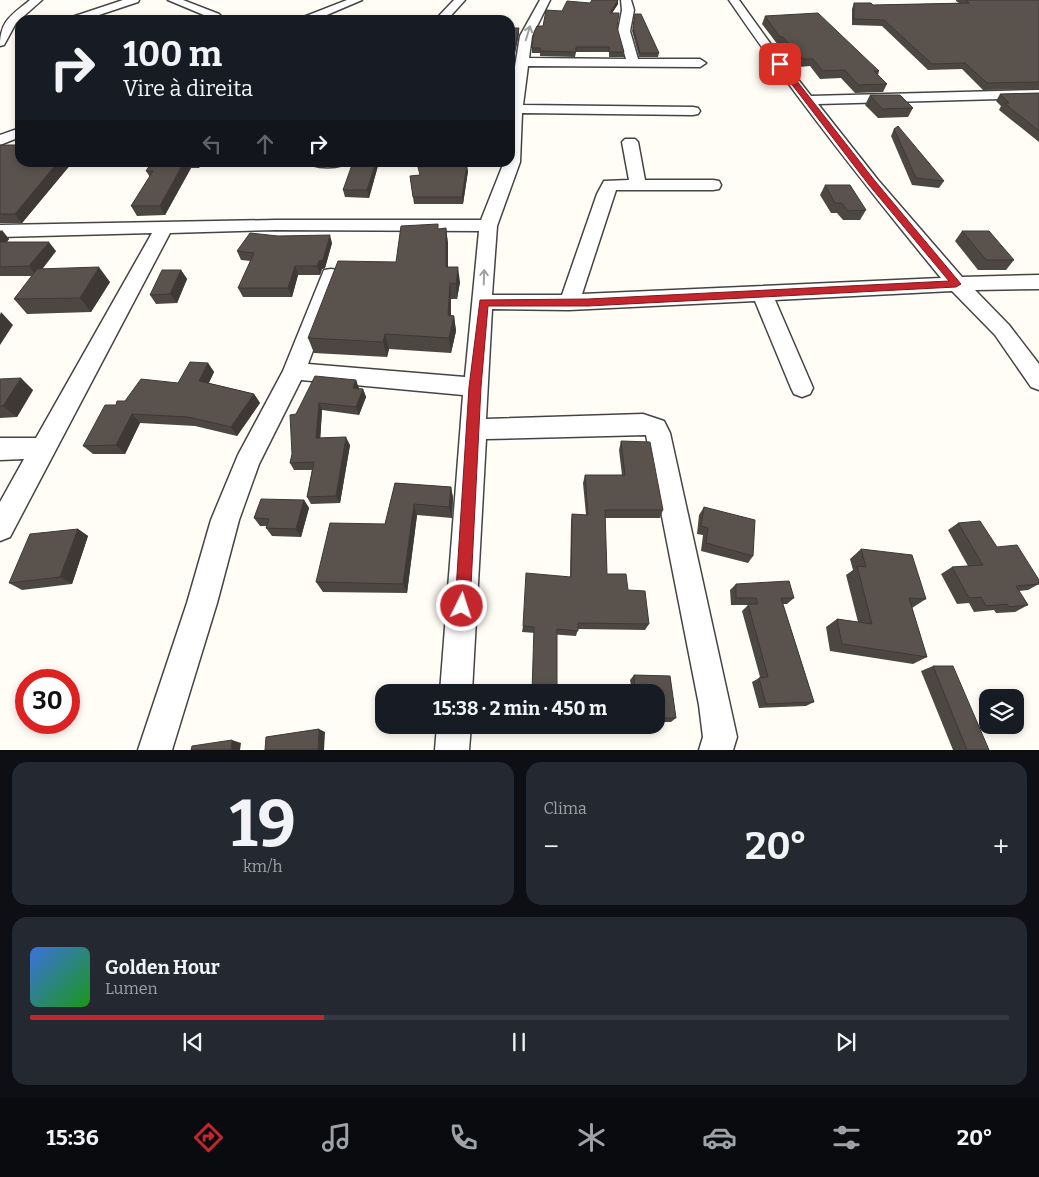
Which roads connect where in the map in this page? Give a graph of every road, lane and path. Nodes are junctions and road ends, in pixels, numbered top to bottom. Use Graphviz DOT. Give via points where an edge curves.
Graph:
graph roads {
  1 [pos="37,0"];
  2 [pos="134,0"];
  3 [pos="173,0"];
  4 [pos="460,0"];
  5 [pos="544,0"];
  6 [pos="626,0"];
  7 [pos="734,0"];
  8 [pos="358,4"];
  9 [pos="16,15"];
  10 [pos="88,15"];
  11 [pos="212,15"];
  12 [pos="322,15"];
  13 [pos="446,15"];
  14 [pos="6,22"];
  15 [pos="4,43"];
  16 [pos="523,62"];
  17 [pos="633,63"];
  18 [pos="700,63"];
  19 [pos="1039,94"];
  20 [pos="809,100"];
  21 [pos="515,109"];
  22 [pos="693,111"];
  23 [pos="15,134"];
  24 [pos="0,140"];
  25 [pos="630,142"];
  26 [pos="509,167"];
  27 [pos="638,184"];
  28 [pos="712,185"];
  29 [pos="488,226"];
  30 [pos="164,228"];
  31 [pos="0,231"];
  32 [pos="331,274"];
  33 [pos="1039,282"];
  34 [pos="956,284"];
  35 [pos="763,294"];
  36 [pos="483,302"];
  37 [pos="569,303"];
  38 [pos="294,371"];
  39 [pos="1039,381"];
  40 [pos="475,387"];
  41 [pos="802,388"];
  42 [pos="474,430"];
  43 [pos="44,448"];
  44 [pos="0,449"];
  45 [pos="0,528"];
  46 [pos="457,684"];
  47 [pos="453,734"];
  48 [pos="155,750"];
  49 [pos="452,750"];
  50 [pos="716,750"];
  1 -- 9 [label="street"];
  2 -- 10 [label="street"];
  3 -- 11 [label="street"];
  4 -- 13 [label="street"];
  16 -- 5 [label="street, one-way" via="528,28"];
  6 -- 17 [label="street" via="628,10 624,30"];
  7 -- 20 [label="street"];
  8 -- 12 [label="street"];
  14 -- 15 [label="street"];
  16 -- 17 [label="street"];
  16 -- 21 [label="street"];
  17 -- 18 [label="street"];
  19 -- 20 [label="street"];
  20 -- 34 [label="street" via="872,183"];
  21 -- 22 [label="street"];
  23 -- 24 [label="street"];
  25 -- 27 [label="street"];
  26 -- 29 [label="street"];
  27 -- 28 [label="street"];
  27 -- 37 [label="street" via="613,184 609,187"];
  29 -- 30 [label="street"];
  36 -- 29 [label="street, one-way"];
  30 -- 31 [label="street"];
  30 -- 43 [label="street"];
  32 -- 38 [label="street"];
  33 -- 34 [label="street"];
  34 -- 35 [label="street"];
  34 -- 39 [label="street" via="1002,330"];
  35 -- 37 [label="street"];
  35 -- 41 [label="street"];
  36 -- 37 [label="street"];
  36 -- 40 [label="street"];
  38 -- 40 [label="street"];
  38 -- 48 [label="street" via="247,463 226,520"];
  40 -- 42 [label="street"];
  42 -- 46 [label="street"];
  42 -- 50 [label="street" via="643,424 658,433 715,705 720,737"];
  43 -- 44 [label="street"];
  43 -- 45 [label="street"];
  47 -- 49 [label="street"];
}
